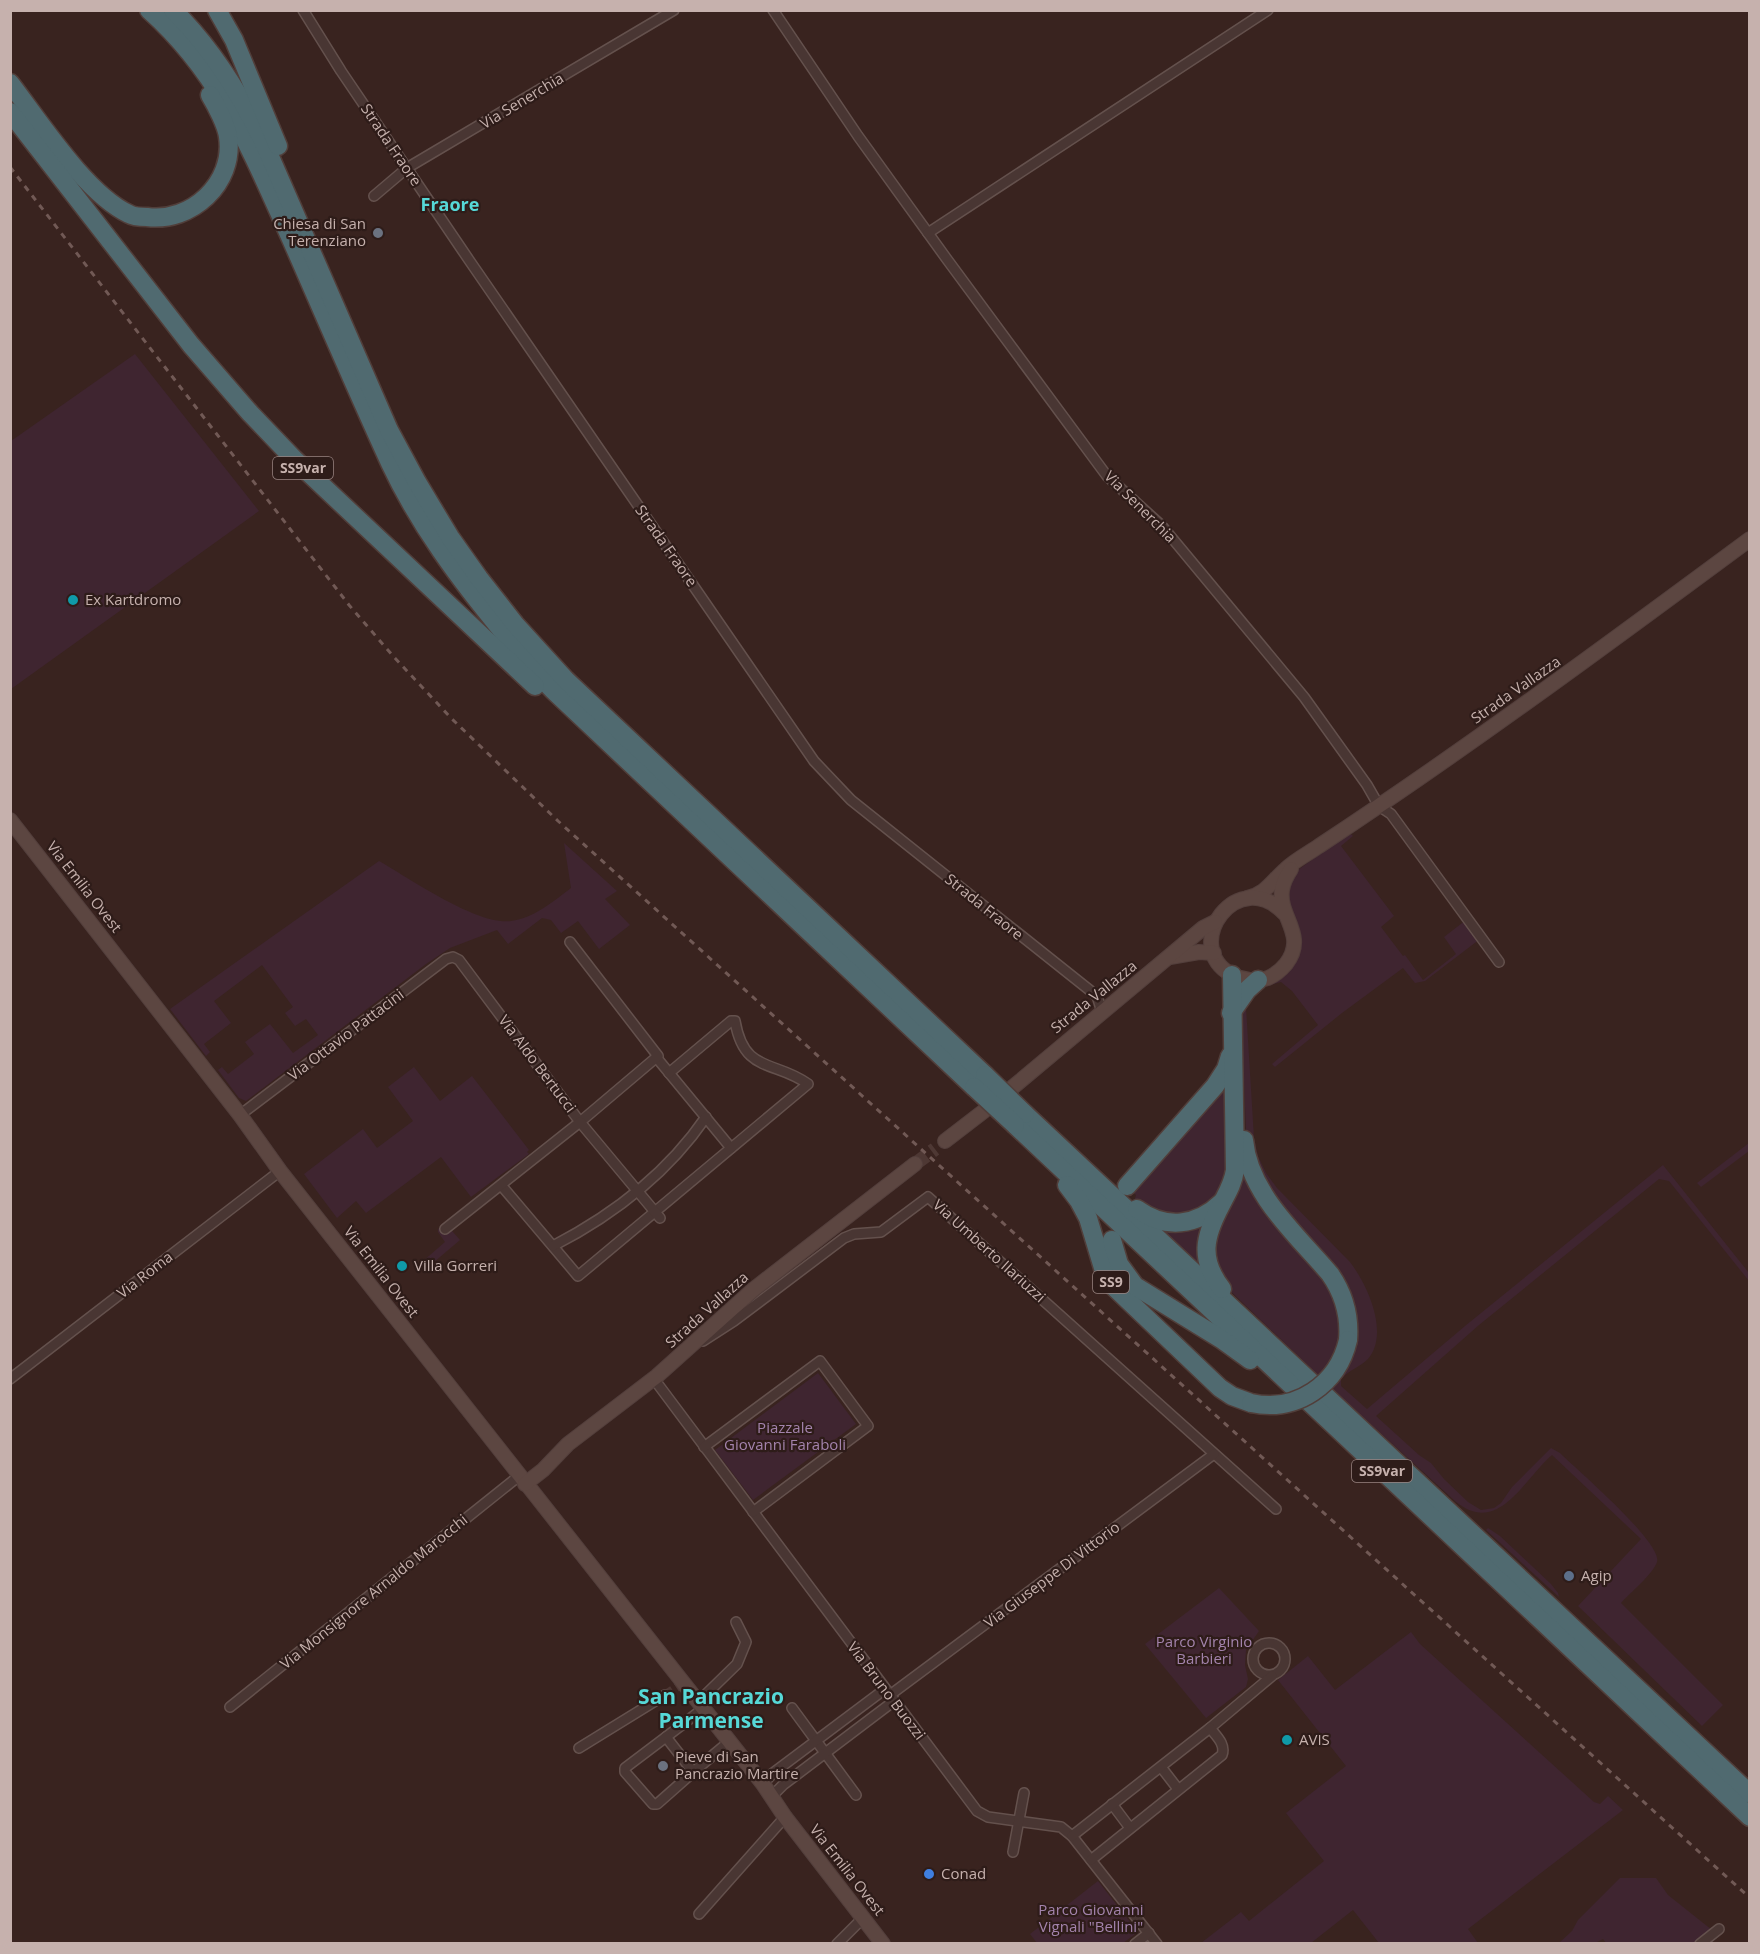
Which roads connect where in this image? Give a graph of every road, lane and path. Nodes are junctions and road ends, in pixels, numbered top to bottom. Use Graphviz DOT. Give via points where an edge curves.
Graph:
graph roads {
  1 [pos="140,10"];
  2 [pos="149,10"];
  3 [pos="173,10"];
  4 [pos="217,10"];
  5 [pos="303,10"];
  6 [pos="674,10"];
  7 [pos="773,10"];
  8 [pos="1268,10"];
  9 [pos="10,83"];
  10 [pos="10,112"];
  11 [pos="407,168"];
  12 [pos="374,196"];
  13 [pos="928,233"];
  14 [pos="341,317"];
  15 [pos="1749,539"];
  16 [pos="645,777"];
  17 [pos="1379,806"];
  18 [pos="10,820"];
  19 [pos="1298,861"];
  20 [pos="1247,898"];
  21 [pos="1286,915"];
  22 [pos="1215,922"];
  23 [pos="570,942"];
  24 [pos="1214,953"];
  25 [pos="453,957"];
  26 [pos="1170,957"];
  27 [pos="1499,962"];
  28 [pos="1232,975"];
  29 [pos="1258,980"];
  30 [pos="1102,1012"];
  31 [pos="1231,1013"];
  32 [pos="1232,1044"];
  33 [pos="656,1057"];
  34 [pos="669,1073"];
  35 [pos="980,1081"];
  36 [pos="1013,1087"];
  37 [pos="984,1111"];
  38 [pos="240,1115"];
  39 [pos="706,1117"];
  40 [pos="1020,1119"];
  41 [pos="580,1122"];
  42 [pos="1052,1139"];
  43 [pos="940,1145"];
  44 [pos="731,1148"];
  45 [pos="915,1164"];
  46 [pos="280,1171"];
  47 [pos="501,1185"];
  48 [pos="1127,1186"];
  49 [pos="638,1191"];
  50 [pos="1222,1202"];
  51 [pos="658,1215"];
  52 [pos="445,1229"];
  53 [pos="1112,1240"];
  54 [pos="553,1246"];
  55 [pos="676,1359"];
  56 [pos="10,1379"];
  57 [pos="654,1379"];
  58 [pos="1286,1381"];
  59 [pos="1336,1406"];
  60 [pos="704,1447"];
  61 [pos="1214,1454"];
  62 [pos="522,1480"];
  63 [pos="1276,1509"];
  64 [pos="753,1512"];
  65 [pos="736,1622"];
  66 [pos="1257,1671"];
  67 [pos="1272,1676"];
  68 [pos="1253,1691"];
  69 [pos="665,1695"];
  70 [pos="890,1695"];
  71 [pos="701,1705"];
  72 [pos="230,1707"];
  73 [pos="792,1708"];
  74 [pos="1210,1728"];
  75 [pos="666,1737"];
  76 [pos="816,1741"];
  77 [pos="729,1742"];
  78 [pos="579,1749"];
  79 [pos="825,1754"];
  80 [pos="1161,1767"];
  81 [pos="697,1769"];
  82 [pos="763,1784"];
  83 [pos="1178,1789"];
  84 [pos="1024,1793"];
  85 [pos="1749,1794"];
  86 [pos="856,1795"];
  87 [pos="772,1796"];
  88 [pos="1112,1804"];
  89 [pos="785,1817"];
  90 [pos="1749,1817"];
  91 [pos="1019,1821"];
  92 [pos="1130,1828"];
  93 [pos="1072,1836"];
  94 [pos="1013,1852"];
  95 [pos="1091,1860"];
  96 [pos="699,1914"];
  97 [pos="863,1918"];
  98 [pos="1719,1929"];
  99 [pos="1149,1933"];
  100 [pos="837,1944"];
  101 [pos="883,1944"];
  102 [pos="1135,1944"];
  103 [pos="1158,1944"];
  104 [pos="1700,1944"];
  1 -- 9 [label="highway" via="195,74 214,102 228,136 223,173 203,201 189,210 158,219 131,216 113,204 91,185"];
  2 -- 16 [label="highway" via="202,66 232,112 391,466 435,542 477,601 541,678"];
  3 -- 14 [label="highway" via="208,49 247,106"];
  4 -- 14 [label="highway" via="252,81"];
  5 -- 11 [label="street, Strada Fraore"];
  6 -- 11 [label="street, Via Senerchia"];
  7 -- 13 [label="street, Via Senerchia"];
  8 -- 13 [label="street"];
  10 -- 16 [label="highway, SS9var" via="191,345 264,428 592,740"];
  11 -- 12 [label="street, Via Senerchia"];
  11 -- 30 [label="street, Strada Fraore" via="814,761 851,800 1097,996"];
  13 -- 17 [label="street, Via Senerchia" via="1107,476 1162,526 1304,697"];
  14 -- 35 [label="highway" via="389,430 417,482 450,537 515,624 590,703"];
  15 -- 17 [label="street, Strada Vallazza" via="1565,676"];
  16 -- 35 [label="highway"];
  17 -- 19 [label="street, Strada Vallazza"];
  17 -- 27 [label="street, Via Senerchia" via="1391,814"];
  18 -- 38 [label="street, Via Emilia Ovest"];
  19 -- 20 [label="street, Strada Vallazza" via="1260,895"];
  19 -- 21 [label="street, Strada Vallazza" via="1287,875 1282,892"];
  20 -- 21 [label="street" via="1269,901"];
  20 -- 22 [label="street, Strada Vallazza" via="1228,906"];
  21 -- 29 [label="street, Strada Vallazza" via="1294,932 1289,960 1276,974"];
  22 -- 24 [label="street"];
  22 -- 26 [label="street, Strada Vallazza"];
  23 -- 33 [label="street"];
  24 -- 26 [label="street, Strada Vallazza"];
  24 -- 28 [label="street"];
  25 -- 38 [label="street, Via Ottavio Pattacini"];
  25 -- 41 [label="street, Via Aldo Bertucci"];
  26 -- 30 [label="street, Strada Vallazza"];
  28 -- 29 [label="street"];
  28 -- 31 [label="highway, SS9"];
  29 -- 31 [label="highway"];
  30 -- 36 [label="street, Strada Vallazza"];
  31 -- 32 [label="highway, SS9"];
  32 -- 40 [label="highway, SS9, bridge" via="1250,1170 1267,1199 1336,1283 1347,1310 1348,1340 1337,1368 1317,1390 1302,1398 1281,1405 1238,1399 1220,1388 1118,1291 1103,1268 1079,1201"];
  32 -- 48 [label="highway, SS9" via="1219,1081"];
  32 -- 50 [label="highway, SS9" via="1235,1165 1232,1185"];
  33 -- 34 [label="street"];
  33 -- 41 [label="street, Via Aldo Bertucci"];
  34 -- 39 [label="street"];
  34 -- 44 [label="street" via="731,1021 744,1047 758,1062 808,1084"];
  35 -- 40 [label="highway, SS9var, bridge"];
  37 -- 43 [label="street"];
  38 -- 46 [label="street, Via Emilia Ovest"];
  39 -- 44 [label="street"];
  39 -- 49 [label="street" via="671,1160"];
  40 -- 42 [label="highway, SS9var"];
  40 -- 58 [label="highway, SS9var"];
  41 -- 47 [label="street"];
  41 -- 49 [label="street"];
  42 -- 50 [label="highway" via="1072,1150 1155,1220 1191,1221"];
  42 -- 59 [label="highway, SS9var"];
  44 -- 51 [label="street"];
  45 -- 55 [label="street, Strada Vallazza" via="754,1289"];
  46 -- 56 [label="street, Via Roma"];
  46 -- 62 [label="street, Via Emilia Ovest"];
  47 -- 52 [label="street"];
  47 -- 54 [label="street"];
  49 -- 51 [label="street"];
  49 -- 54 [label="street" via="595,1224"];
  50 -- 59 [label="highway, SS9" via="1206,1243 1208,1264 1215,1279"];
  51 -- 54 [label="street" via="578,1276"];
  53 -- 58 [label="highway, SS9" via="1119,1264 1135,1286"];
  55 -- 57 [label="street, Strada Vallazza"];
  55 -- 61 [label="street, Via Umberto Ilariuzzi" via="734,1321 844,1238 854,1233 881,1232 928,1197"];
  57 -- 60 [label="street, Via Bruno Buozzi"];
  57 -- 62 [label="street, Strada Vallazza" via="568,1444 543,1470"];
  58 -- 90 [label="highway, SS9var"];
  59 -- 85 [label="highway, SS9var"];
  60 -- 64 [label="street, Via Bruno Buozzi"];
  60 -- 64 [label="street" via="820,1361 868,1426"];
  61 -- 63 [label="street, Via Umberto Ilariuzzi"];
  61 -- 70 [label="street, Via Giuseppe Di Vittorio"];
  62 -- 71 [label="street, Via Emilia Ovest" via="681,1685"];
  62 -- 72 [label="street, Via Monsignore Arnaldo Marocchi" via="477,1509"];
  64 -- 70 [label="street, Via Bruno Buozzi"];
  65 -- 71 [label="street" via="746,1642 741,1658"];
  66 -- 67 [label="street"];
  66 -- 67 [label="street" via="1255,1651 1263,1644 1273,1643 1283,1649 1286,1660 1282,1670"];
  66 -- 68 [label="street"];
  67 -- 68 [label="street"];
  68 -- 74 [label="street"];
  69 -- 78 [label="street"];
  70 -- 76 [label="street"];
  70 -- 79 [label="street"];
  70 -- 91 [label="street, Via Bruno Buozzi" via="977,1811 984,1816"];
  71 -- 75 [label="street"];
  71 -- 77 [label="street, Via Emilia Ovest"];
  73 -- 76 [label="street"];
  74 -- 80 [label="street"];
  74 -- 83 [label="street" via="1223,1744 1222,1755"];
  75 -- 81 [label="street"];
  75 -- 81 [label="street" via="625,1768 653,1804"];
  76 -- 79 [label="street"];
  76 -- 82 [label="street"];
  77 -- 81 [label="street"];
  77 -- 82 [label="street, Via Emilia Ovest"];
  79 -- 86 [label="street"];
  79 -- 87 [label="street"];
  80 -- 83 [label="street"];
  80 -- 88 [label="street"];
  82 -- 87 [label="street, Via Emilia Ovest"];
  83 -- 92 [label="street"];
  84 -- 91 [label="street"];
  87 -- 89 [label="street, Via Emilia Ovest"];
  88 -- 92 [label="street"];
  88 -- 93 [label="street"];
  89 -- 96 [label="street"];
  89 -- 97 [label="street, Via Emilia Ovest"];
  91 -- 93 [label="street, Via Bruno Buozzi" via="1061,1827"];
  91 -- 94 [label="street"];
  92 -- 95 [label="street"];
  93 -- 95 [label="street, Via Bruno Buozzi"];
  95 -- 99 [label="street, Via Bruno Buozzi"];
  97 -- 100 [label="street"];
  97 -- 101 [label="street, Via Emilia Ovest"];
  98 -- 104 [label="street"];
  99 -- 102 [label="street"];
  99 -- 103 [label="street, Via Bruno Buozzi"];
}
